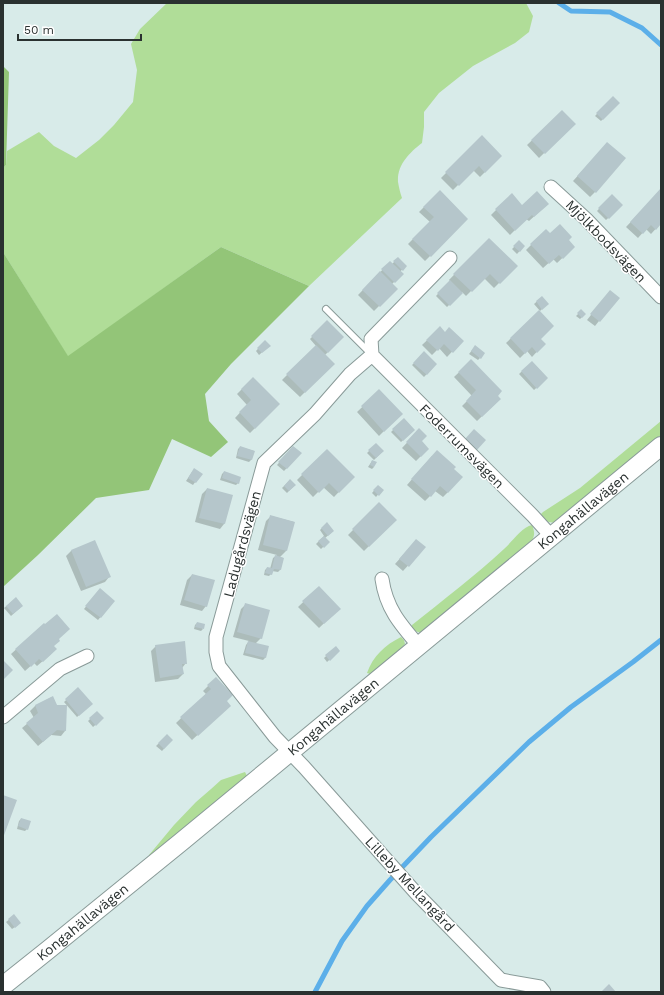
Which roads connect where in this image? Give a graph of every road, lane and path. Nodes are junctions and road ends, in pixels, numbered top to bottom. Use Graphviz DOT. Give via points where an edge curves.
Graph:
graph roads {
  1 [pos="551,187"];
  2 [pos="450,258"];
  3 [pos="661,297"];
  4 [pos="326,309"];
  5 [pos="372,355"];
  6 [pos="661,446"];
  7 [pos="552,537"];
  8 [pos="382,578"];
  9 [pos="419,646"];
  10 [pos="87,656"];
  11 [pos="3,717"];
  12 [pos="290,752"];
  13 [pos="3,986"];
  14 [pos="544,992"];
  1 -- 3 [label="street, Mjölkbodsvägen" via="586,219"];
  2 -- 5 [label="street" via="371,339"];
  4 -- 5 [label="lane"];
  5 -- 7 [label="street, Foderrumsvägen"];
  5 -- 12 [label="street, Ladugårdsvägen" via="350,374 315,414 264,463 216,637 219,666 260,719"];
  6 -- 7 [label="street, Kongahällavägen"];
  7 -- 9 [label="street, Kongahällavägen"];
  8 -- 9 [label="street" via="390,606 403,628"];
  9 -- 12 [label="street, Kongahällavägen"];
  10 -- 11 [label="street" via="60,669"];
  12 -- 13 [label="street, Kongahällavägen"];
  12 -- 14 [label="street, Lilleby Mellangård" via="416,893 501,980 540,987"];
}
